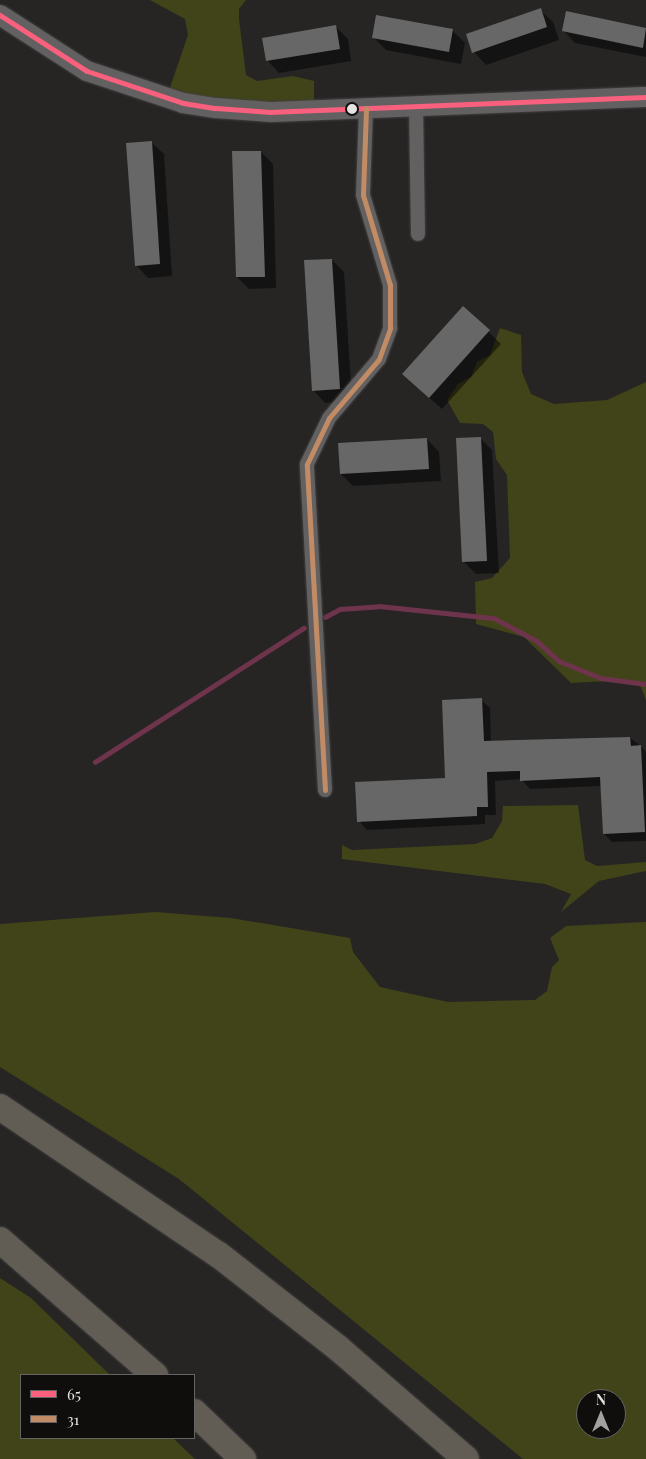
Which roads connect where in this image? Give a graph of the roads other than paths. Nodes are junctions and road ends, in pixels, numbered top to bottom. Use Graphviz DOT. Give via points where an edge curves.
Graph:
graph roads {
  1 [pos="0,16"];
  2 [pos="646,97"];
  3 [pos="416,107"];
  4 [pos="366,108"];
  5 [pos="418,234"];
  6 [pos="325,790"];
  7 [pos="0,1107"];
  8 [pos="0,1240"];
  9 [pos="154,1374"];
  10 [pos="195,1413"];
  11 [pos="243,1459"];
  12 [pos="466,1459"];
  1 -- 4 [label="main road" via="87,71 183,103 271,112"];
  2 -- 3 [label="main road"];
  3 -- 4 [label="main road"];
  3 -- 5 [label="street"];
  4 -- 6 [label="street" via="363,195 390,285 390,328 379,359 329,418 307,464"];
  7 -- 12 [label="highway" via="97,1169 253,1280 377,1380"];
  8 -- 9 [label="highway"];
  10 -- 11 [label="highway"];
}
